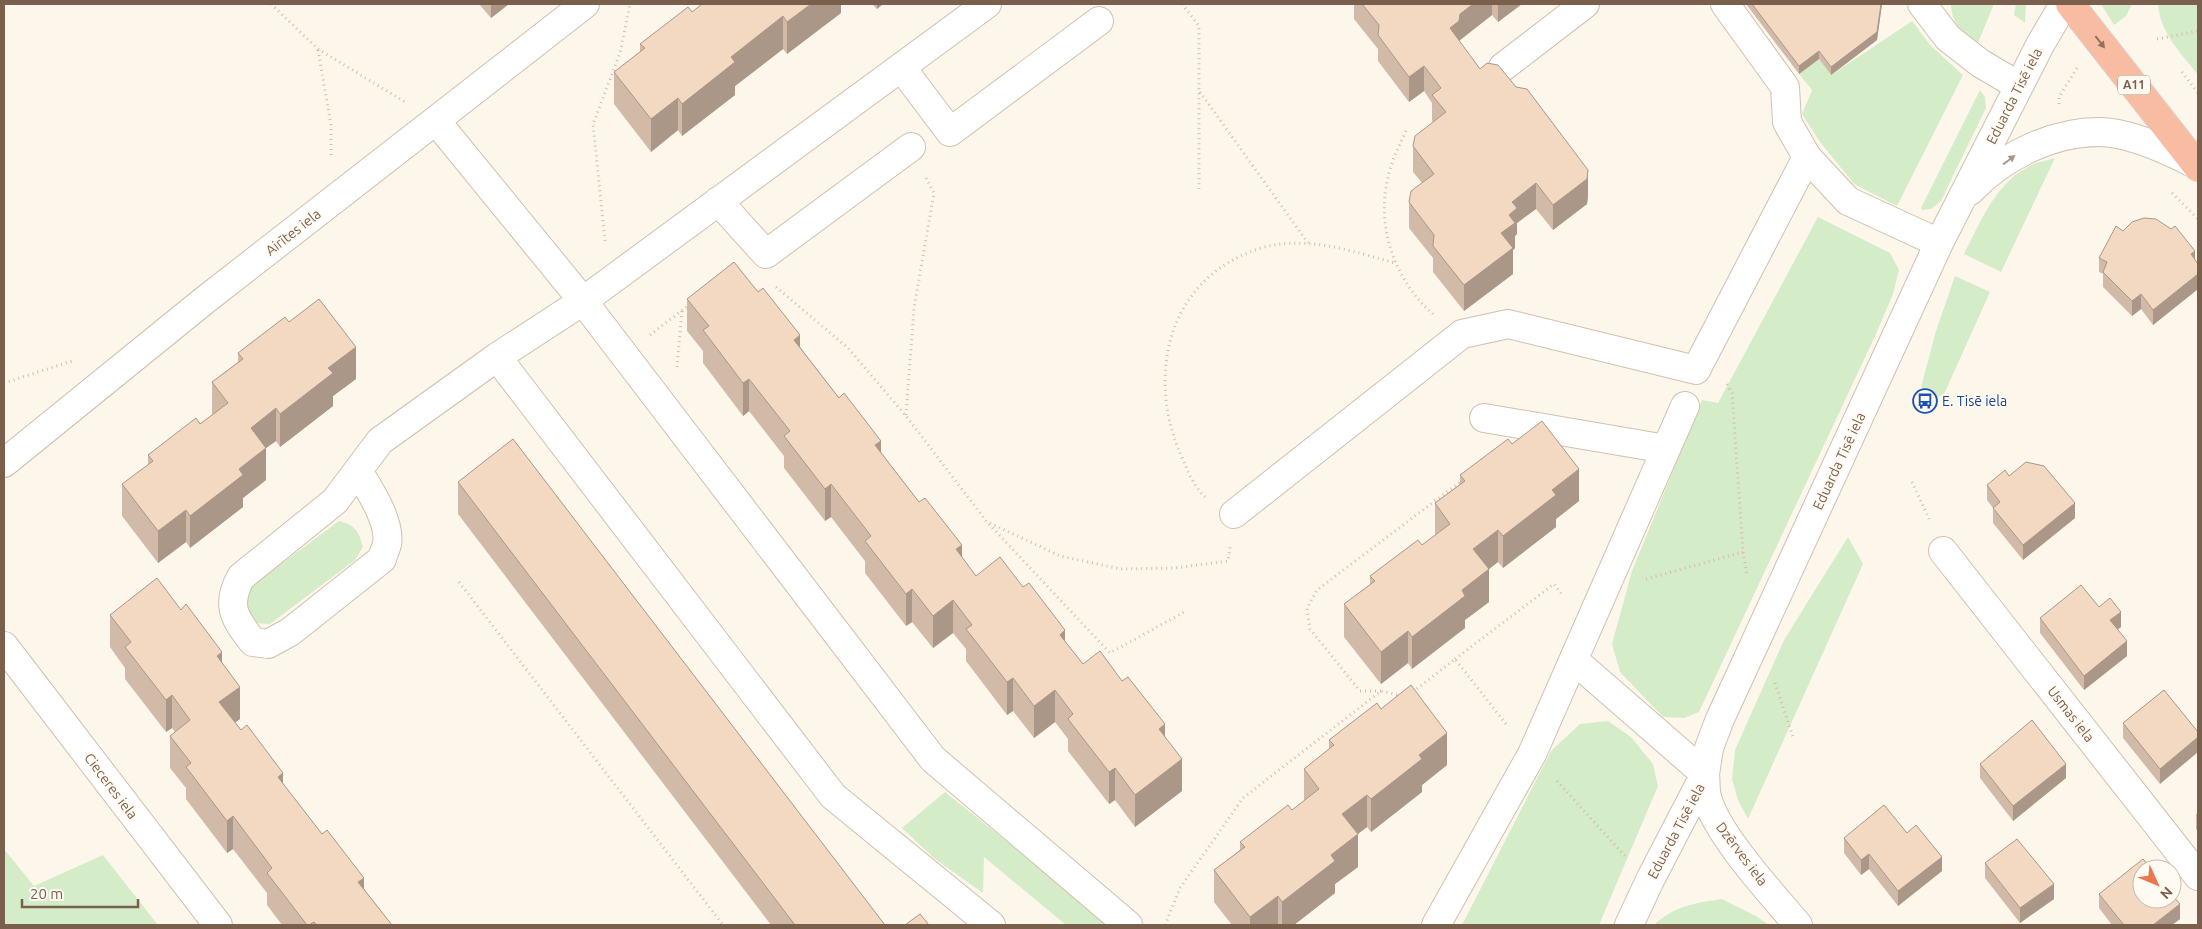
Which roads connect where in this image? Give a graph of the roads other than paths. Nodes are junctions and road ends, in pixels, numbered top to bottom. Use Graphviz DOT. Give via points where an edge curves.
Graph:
graph roads {
  1 [pos="584,4"];
  2 [pos="987,4"];
  3 [pos="1585,4"];
  4 [pos="1725,4"];
  5 [pos="1922,4"];
  6 [pos="2064,4"];
  7 [pos="2070,4"];
  8 [pos="1099,21"];
  9 [pos="901,67"];
  10 [pos="1503,67"];
  11 [pos="2018,86"];
  12 [pos="436,121"];
  13 [pos="911,147"];
  14 [pos="1807,157"];
  15 [pos="2198,166"];
  16 [pos="718,201"];
  17 [pos="1959,203"];
  18 [pos="1939,243"];
  19 [pos="583,301"];
  20 [pos="498,357"];
  21 [pos="1685,406"];
  22 [pos="1484,418"];
  23 [pos="1666,449"];
  24 [pos="4,462"];
  25 [pos="358,471"];
  26 [pos="1234,514"];
  27 [pos="1943,551"];
  28 [pos="4,646"];
  29 [pos="1574,660"];
  30 [pos="1705,774"];
  31 [pos="2198,876"];
  32 [pos="218,925"];
  33 [pos="991,925"];
  34 [pos="1128,925"];
  35 [pos="1436,925"];
  36 [pos="1629,925"];
  37 [pos="1798,925"];
  1 -- 12 [label="street, Airītes iela"];
  2 -- 9 [label="street"];
  3 -- 10 [label="street"];
  4 -- 14 [label="street" via="1785,87 1787,122"];
  5 -- 11 [label="street" via="1948,38 1980,63"];
  6 -- 11 [label="street, Eduarda Tisē iela"];
  7 -- 15 [label="highway, A11, one-way"];
  8 -- 9 [label="street" via="950,132"];
  9 -- 16 [label="street"];
  11 -- 17 [label="street, Eduarda Tisē iela"];
  12 -- 19 [label="street"];
  12 -- 24 [label="street, Airītes iela" via="136,354"];
  13 -- 16 [label="street" via="766,254"];
  14 -- 18 [label="street" via="1848,201"];
  14 -- 26 [label="street" via="1696,370 1508,324 1462,334"];
  17 -- 15 [label="street, one-way" via="1980,181 2016,154 2063,136 2100,132 2124,136 2174,153"];
  16 -- 19 [label="street"];
  17 -- 18 [label="street, Eduarda Tisē iela"];
  18 -- 30 [label="street, Eduarda Tisē iela" via="1720,719 1709,748"];
  19 -- 20 [label="street"];
  19 -- 34 [label="street" via="933,760"];
  20 -- 25 [label="street" via="380,441"];
  20 -- 33 [label="street" via="833,796"];
  21 -- 23 [label="street"];
  22 -- 23 [label="street"];
  23 -- 29 [label="street"];
  25 -- 25 [label="street" via="335,501 241,578 234,591 232,607 237,622 253,642 268,644 290,632 382,559 388,543 386,526"];
  27 -- 31 [label="street, Usmas iela"];
  28 -- 32 [label="street, Cieceres iela"];
  29 -- 30 [label="street"];
  29 -- 35 [label="street" via="1532,754"];
  30 -- 36 [label="street, Eduarda Tisē iela"];
  30 -- 37 [label="street, Dzērves iela" via="1706,797 1714,816 1738,852"];
}
